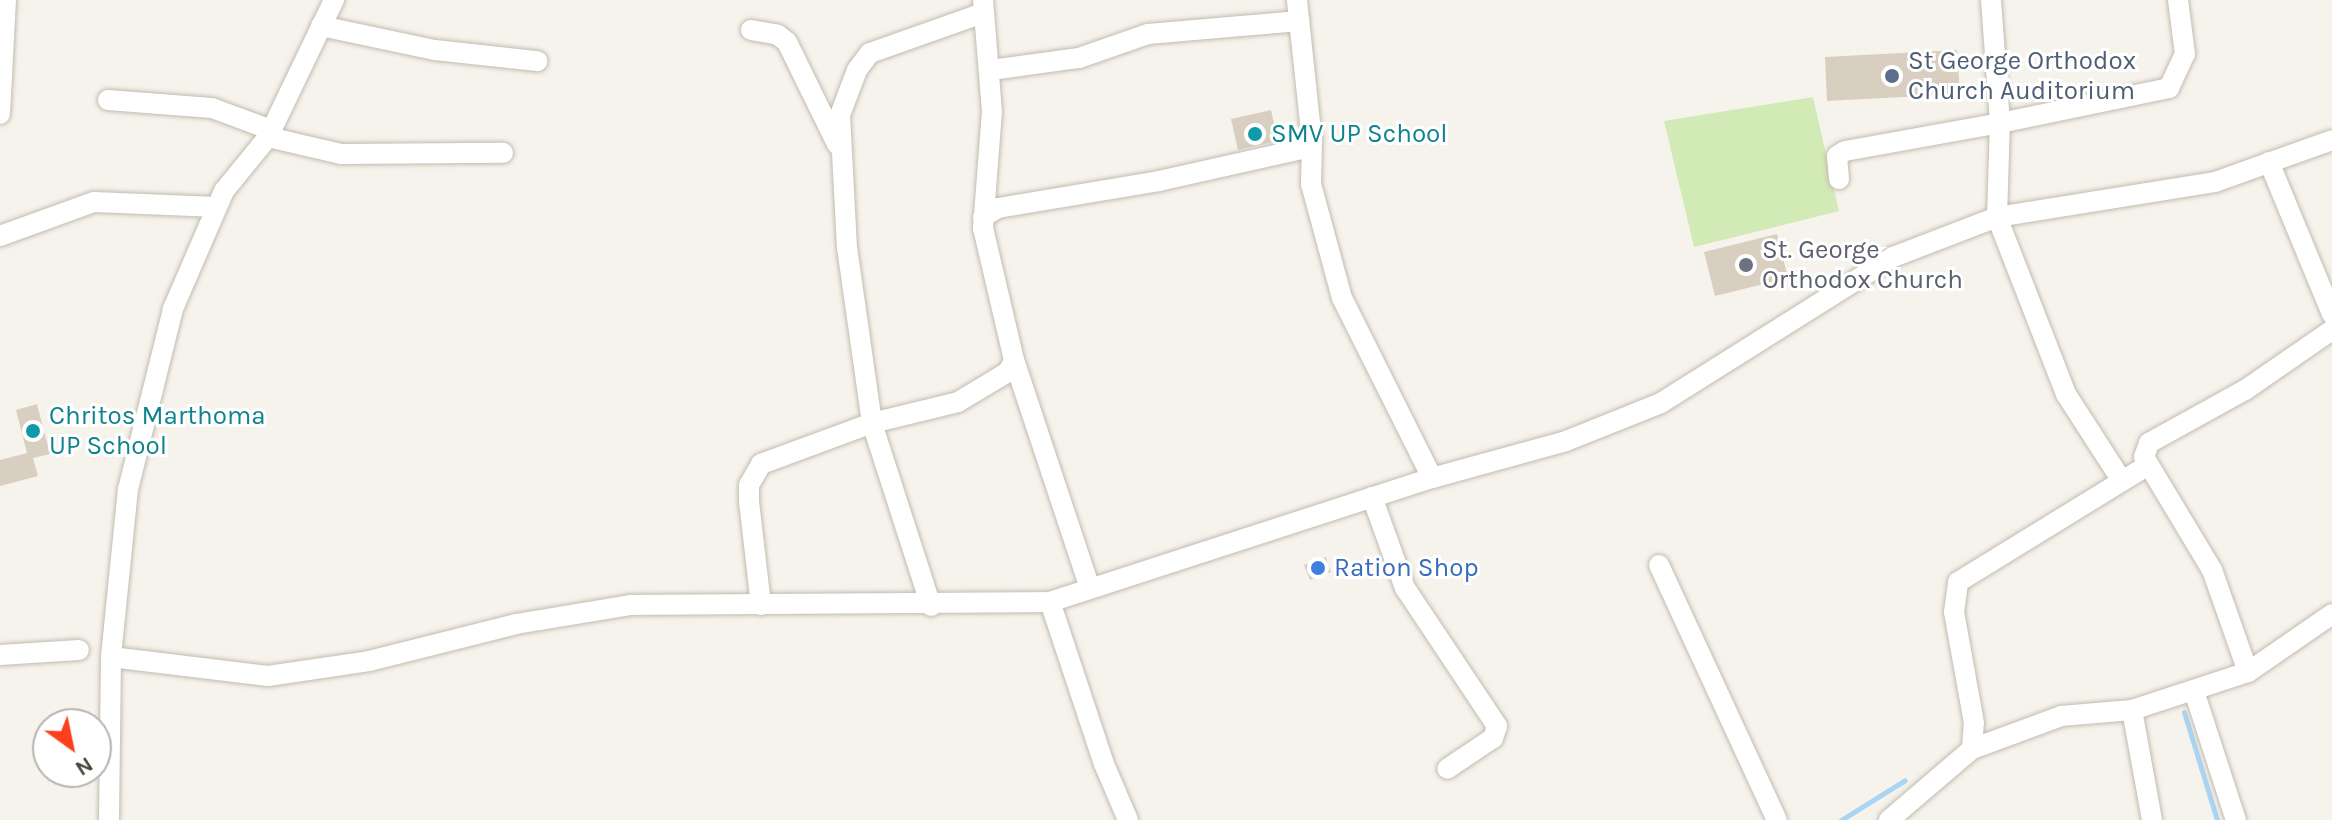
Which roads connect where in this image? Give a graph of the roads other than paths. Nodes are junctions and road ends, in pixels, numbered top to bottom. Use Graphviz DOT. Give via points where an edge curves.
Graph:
graph roads {
  1 [pos="6,0"];
  2 [pos="334,0"];
  3 [pos="1991,0"];
  4 [pos="2178,0"];
  5 [pos="983,6"];
  6 [pos="1298,10"];
  7 [pos="321,26"];
  8 [pos="751,30"];
  9 [pos="537,61"];
  10 [pos="991,70"];
  11 [pos="108,100"];
  12 [pos="0,114"];
  13 [pos="2000,123"];
  14 [pos="270,134"];
  15 [pos="2332,140"];
  16 [pos="1312,141"];
  17 [pos="839,148"];
  18 [pos="503,153"];
  19 [pos="2269,162"];
  20 [pos="1839,179"];
  21 [pos="217,207"];
  22 [pos="983,217"];
  23 [pos="1997,217"];
  24 [pos="0,236"];
  25 [pos="2332,314"];
  26 [pos="2332,330"];
  27 [pos="1014,360"];
  28 [pos="872,423"];
  29 [pos="2148,465"];
  30 [pos="1432,478"];
  31 [pos="2122,481"];
  32 [pos="1372,497"];
  33 [pos="1659,565"];
  34 [pos="1090,589"];
  35 [pos="1050,602"];
  36 [pos="761,605"];
  37 [pos="931,606"];
  38 [pos="2332,614"];
  39 [pos="79,650"];
  40 [pos="0,655"];
  41 [pos="111,657"];
  42 [pos="2248,672"];
  43 [pos="2194,691"];
  44 [pos="2132,710"];
  45 [pos="1972,749"];
  46 [pos="1447,769"];
  47 [pos="109,820"];
  48 [pos="1128,820"];
  49 [pos="1777,820"];
  50 [pos="1889,820"];
  51 [pos="2152,820"];
  52 [pos="2236,820"];
  1 -- 12 [label="street"];
  2 -- 7 [label="street"];
  3 -- 13 [label="street"];
  4 -- 13 [label="street" via="2185,54 2169,88"];
  5 -- 10 [label="street"];
  5 -- 17 [label="street" via="870,53 847,91"];
  6 -- 10 [label="street" via="1148,34 1079,58"];
  6 -- 16 [label="street"];
  7 -- 9 [label="street" via="435,50"];
  7 -- 14 [label="street"];
  8 -- 17 [label="street" via="787,42"];
  10 -- 22 [label="street" via="991,153"];
  11 -- 14 [label="street" via="212,108"];
  13 -- 20 [label="street" via="1845,151 1837,156"];
  13 -- 23 [label="street"];
  14 -- 18 [label="street" via="341,154"];
  14 -- 21 [label="street"];
  15 -- 19 [label="street"];
  16 -- 22 [label="street" via="1300,151 998,208"];
  16 -- 30 [label="street" via="1311,184 1342,298"];
  17 -- 28 [label="street"];
  19 -- 23 [label="street" via="2215,182"];
  19 -- 25 [label="street"];
  21 -- 24 [label="street" via="94,202"];
  21 -- 41 [label="street" via="173,309 144,410 128,489"];
  22 -- 27 [label="street"];
  23 -- 30 [label="street" via="1893,257 1661,403 1566,441"];
  23 -- 31 [label="street" via="2066,394"];
  26 -- 29 [label="street" via="2245,390 2149,443 2144,457"];
  27 -- 28 [label="street" via="1008,372 980,392"];
  27 -- 34 [label="street"];
  28 -- 36 [label="street" via="778,455 753,476 749,502"];
  28 -- 37 [label="street"];
  29 -- 31 [label="street"];
  29 -- 42 [label="street" via="2212,570"];
  30 -- 32 [label="street"];
  31 -- 45 [label="street" via="1958,582 1954,612 1974,723"];
  32 -- 34 [label="street"];
  32 -- 46 [label="street" via="1405,588 1497,726 1493,738"];
  33 -- 49 [label="street"];
  34 -- 35 [label="street"];
  35 -- 37 [label="street"];
  35 -- 48 [label="street"];
  36 -- 37 [label="street"];
  36 -- 41 [label="street" via="631,605 516,624 369,661 268,676"];
  38 -- 42 [label="street"];
  39 -- 40 [label="street"];
  41 -- 47 [label="street"];
  42 -- 43 [label="street"];
  43 -- 44 [label="street"];
  43 -- 52 [label="street"];
  44 -- 45 [label="street" via="2061,716"];
  44 -- 51 [label="street"];
  45 -- 50 [label="street"];
}
